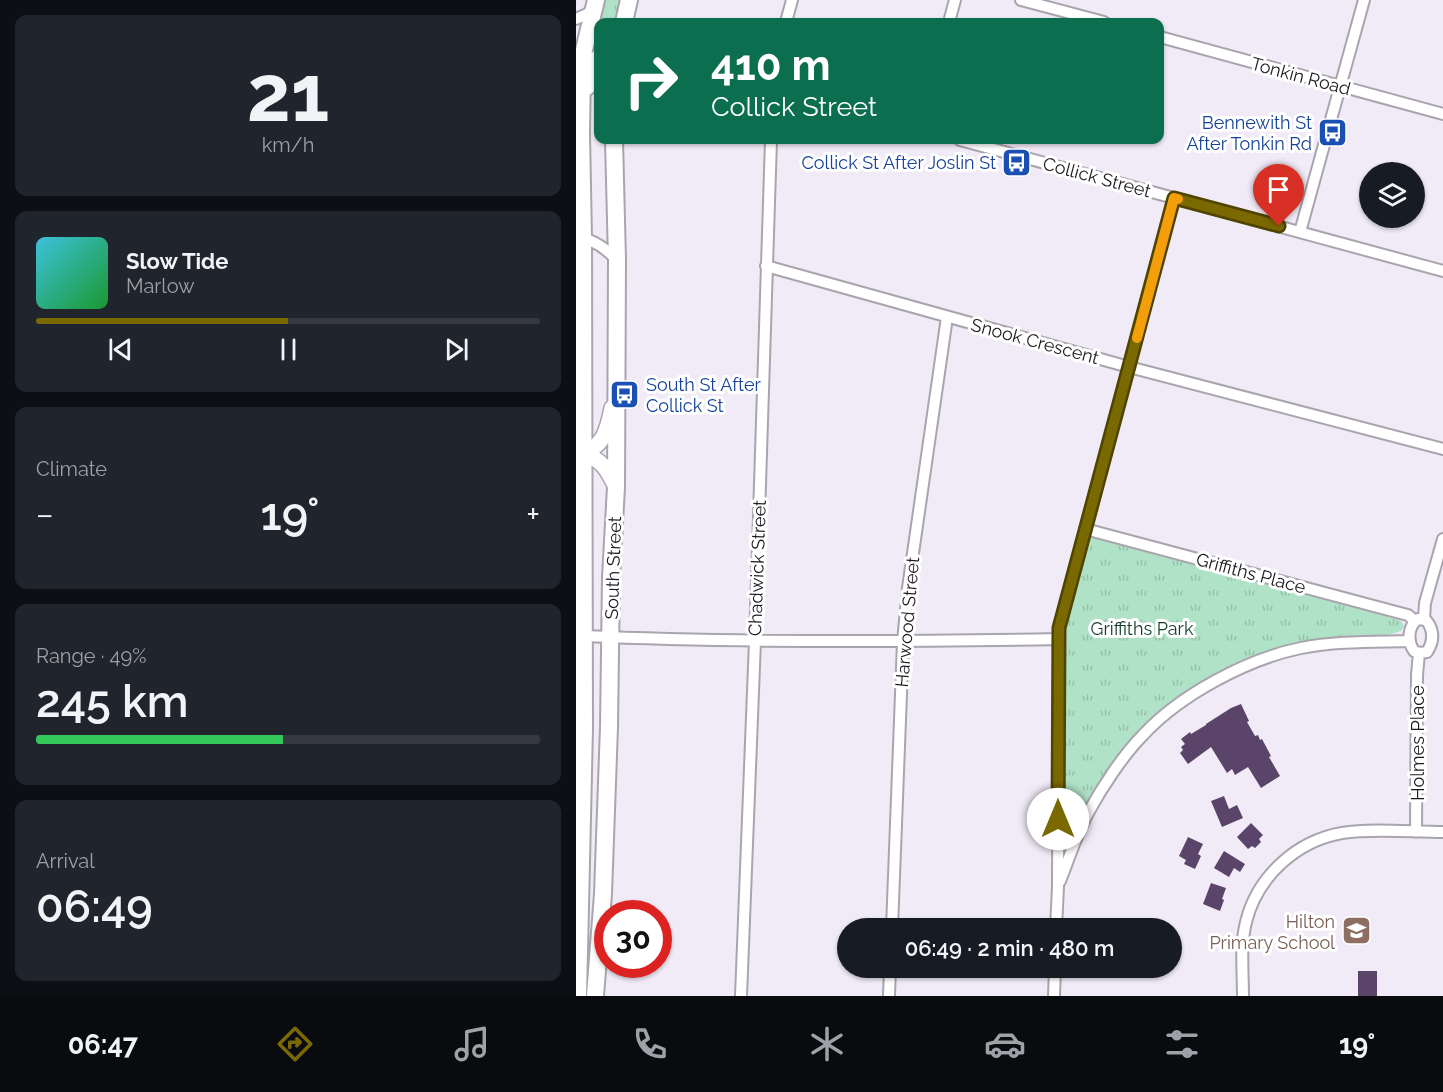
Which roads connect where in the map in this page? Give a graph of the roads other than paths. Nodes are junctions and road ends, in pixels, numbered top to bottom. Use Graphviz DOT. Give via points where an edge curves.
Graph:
graph roads {
  1 [pos="629,0"];
  2 [pos="792,0"];
  3 [pos="955,0"];
  4 [pos="1021,0"];
  5 [pos="1364,0"];
  6 [pos="591,16"];
  7 [pos="625,18"];
  8 [pos="787,18"];
  9 [pos="950,18"];
  10 [pos="1089,18"];
  11 [pos="1164,38"];
  12 [pos="580,45"];
  13 [pos="594,65"];
  14 [pos="1340,86"];
  15 [pos="582,105"];
  16 [pos="1443,114"];
  17 [pos="614,144"];
  18 [pos="771,144"];
  19 [pos="975,144"];
  20 [pos="1174,198"];
  21 [pos="1300,232"];
  22 [pos="580,238"];
  23 [pos="617,260"];
  24 [pos="766,266"];
  25 [pos="1443,271"];
  26 [pos="947,317"];
  27 [pos="1130,367"];
  28 [pos="615,396"];
  29 [pos="1443,450"];
  30 [pos="579,452"];
  31 [pos="616,487"];
  32 [pos="1085,529"];
  33 [pos="1443,539"];
  34 [pos="1419,620"];
  35 [pos="583,636"];
  36 [pos="610,638"];
  37 [pos="1058,639"];
  38 [pos="1410,640"];
  39 [pos="1438,640"];
  40 [pos="755,641"];
  41 [pos="903,642"];
  42 [pos="1419,653"];
  43 [pos="609,727"];
  44 [pos="584,728"];
  45 [pos="606,804"];
  46 [pos="1416,832"];
  47 [pos="1443,832"];
  48 [pos="582,834"];
  49 [pos="1058,887"];
  50 [pos="892,918"];
  51 [pos="1056,918"];
  52 [pos="890,978"];
  53 [pos="1055,978"];
  54 [pos="578,996"];
  55 [pos="595,996"];
  56 [pos="741,996"];
  57 [pos="889,996"];
  58 [pos="1054,996"];
  59 [pos="1243,996"];
  1 -- 7 [label="main road"];
  2 -- 8 [label="street"];
  3 -- 9 [label="street"];
  4 -- 10 [label="street"];
  5 -- 14 [label="street"];
  6 -- 12 [label="main road, South Street"];
  11 -- 14 [label="street, Tonkin Road"];
  12 -- 15 [label="main road, South Street"];
  13 -- 15 [label="main road"];
  14 -- 16 [label="street, Tonkin Road"];
  14 -- 21 [label="street"];
  15 -- 22 [label="main road, South Street"];
  17 -- 23 [label="main road, South Street"];
  18 -- 24 [label="street, Chadwick Street"];
  19 -- 20 [label="street, Collick Street"];
  20 -- 21 [label="street, Collick Street"];
  20 -- 27 [label="street"];
  21 -- 25 [label="street, Collick Street"];
  22 -- 23 [label="street" via="598,244"];
  22 -- 30 [label="main road, South Street"];
  23 -- 28 [label="main road, South Street"];
  24 -- 26 [label="street, Snook Crescent"];
  24 -- 40 [label="street, Chadwick Street"];
  26 -- 27 [label="street, Snook Crescent"];
  26 -- 41 [label="street, Harwood Street"];
  27 -- 29 [label="street, Snook Crescent"];
  27 -- 32 [label="street"];
  28 -- 30 [label="street" via="605,434 598,444"];
  28 -- 31 [label="main road, South Street"];
  30 -- 31 [label="street" via="603,464"];
  30 -- 35 [label="main road, South Street"];
  31 -- 36 [label="main road, South Street"];
  32 -- 34 [label="street, Griffiths Place"];
  32 -- 37 [label="street"];
  33 -- 34 [label="street"];
  34 -- 38 [label="street" via="1411,627"];
  34 -- 39 [label="street" via="1431,626"];
  35 -- 36 [label="street"];
  35 -- 44 [label="main road, South Street"];
  36 -- 40 [label="street"];
  36 -- 43 [label="main road, South Street"];
  37 -- 41 [label="street"];
  37 -- 49 [label="street"];
  38 -- 42 [label="street"];
  38 -- 49 [label="street" via="1301,648 1241,668 1201,688 1144,734 1117,768 1088,813"];
  39 -- 42 [label="street" via="1427,652"];
  40 -- 41 [label="street"];
  40 -- 56 [label="street, Chadwick Street"];
  41 -- 50 [label="street, Harwood Street"];
  42 -- 46 [label="street, Holmes Place"];
  43 -- 44 [label="main road"];
  43 -- 45 [label="main road, South Street"];
  44 -- 48 [label="main road, South Street"];
  45 -- 48 [label="main road"];
  45 -- 55 [label="main road, South Street"];
  46 -- 47 [label="street"];
  46 -- 59 [label="street" via="1340,833 1297,850 1278,865 1257,894 1246,922"];
  48 -- 54 [label="main road, South Street"];
  49 -- 51 [label="street"];
  52 -- 57 [label="street"];
  53 -- 58 [label="street"];
}
